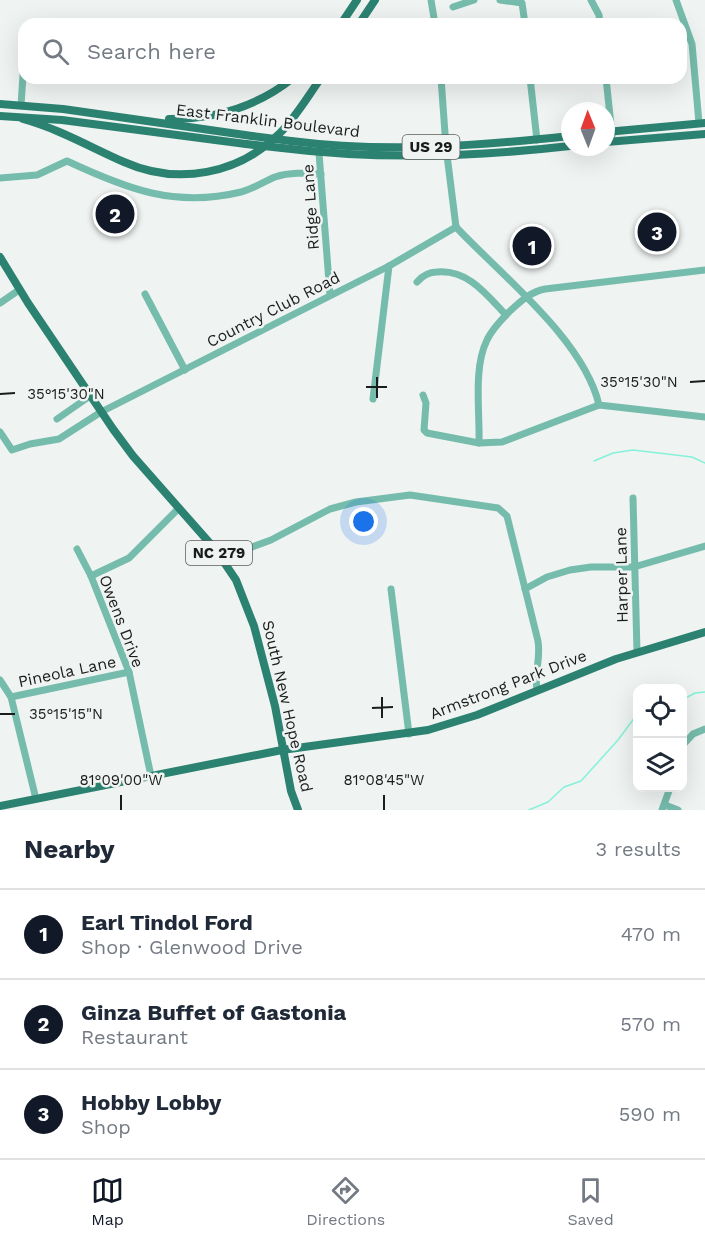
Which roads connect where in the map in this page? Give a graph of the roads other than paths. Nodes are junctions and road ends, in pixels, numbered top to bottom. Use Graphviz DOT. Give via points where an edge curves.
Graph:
graph roads {
  1 [pos="357,0"];
  2 [pos="375,0"];
  3 [pos="431,0"];
  4 [pos="474,0"];
  5 [pos="500,0"];
  6 [pos="591,0"];
  7 [pos="676,0"];
  8 [pos="453,7"];
  9 [pos="345,18"];
  10 [pos="363,18"];
  11 [pos="434,18"];
  12 [pos="524,18"];
  13 [pos="599,18"];
  14 [pos="683,18"];
  15 [pos="687,30"];
  16 [pos="705,61"];
  17 [pos="694,62"];
  18 [pos="22,84"];
  19 [pos="284,84"];
  20 [pos="317,84"];
  21 [pos="442,84"];
  22 [pos="532,84"];
  23 [pos="606,84"];
  24 [pos="607,102"];
  25 [pos="0,104"];
  26 [pos="21,105"];
  27 [pos="0,116"];
  28 [pos="23,119"];
  29 [pos="135,119"];
  30 [pos="702,123"];
  31 [pos="615,131"];
  32 [pos="705,134"];
  33 [pos="561,137"];
  34 [pos="249,140"];
  35 [pos="537,140"];
  36 [pos="615,142"];
  37 [pos="561,147"];
  38 [pos="448,151"];
  39 [pos="319,153"];
  40 [pos="321,174"];
  41 [pos="0,178"];
  42 [pos="456,227"];
  43 [pos="0,257"];
  44 [pos="389,266"];
  45 [pos="705,270"];
  46 [pos="417,282"];
  47 [pos="19,290"];
  48 [pos="145,294"];
  49 [pos="330,295"];
  50 [pos="526,296"];
  51 [pos="0,303"];
  52 [pos="506,315"];
  53 [pos="185,370"];
  54 [pos="423,395"];
  55 [pos="90,396"];
  56 [pos="373,399"];
  57 [pos="599,405"];
  58 [pos="101,412"];
  59 [pos="705,417"];
  60 [pos="57,419"];
  61 [pos="0,432"];
  62 [pos="479,442"];
  63 [pos="633,498"];
  64 [pos="179,508"];
  65 [pos="705,546"];
  66 [pos="77,549"];
  67 [pos="222,558"];
  68 [pos="634,567"];
  69 [pos="90,576"];
  70 [pos="391,589"];
  71 [pos="525,589"];
  72 [pos="705,632"];
  73 [pos="637,652"];
  74 [pos="129,672"];
  75 [pos="0,680"];
  76 [pos="537,690"];
  77 [pos="11,697"];
  78 [pos="705,729"];
  79 [pos="409,734"];
  80 [pos="687,741"];
  81 [pos="282,750"];
  82 [pos="151,776"];
  83 [pos="669,792"];
  84 [pos="36,799"];
  85 [pos="0,806"];
  86 [pos="664,807"];
  87 [pos="298,810"];
  88 [pos="678,810"];
  1 -- 9 [label="main road"];
  2 -- 10 [label="main road"];
  3 -- 11 [label="street"];
  4 -- 8 [label="street"];
  5 -- 12 [label="street" via="522,3"];
  6 -- 13 [label="street"];
  7 -- 14 [label="street"];
  15 -- 17 [label="street"];
  16 -- 17 [label="street"];
  17 -- 30 [label="street"];
  18 -- 26 [label="street"];
  19 -- 29 [label="main road" via="265,97 224,113 191,119"];
  20 -- 28 [label="main road" via="288,124 263,147 238,163 197,174 142,169"];
  21 -- 38 [label="street"];
  22 -- 35 [label="street"];
  23 -- 24 [label="street"];
  25 -- 26 [label="main road, East Franklin Boulevard / US 29"];
  26 -- 29 [label="main road, East Franklin Boulevard / US 29"];
  27 -- 28 [label="main road, East Franklin Boulevard / US 29"];
  28 -- 34 [label="main road, East Franklin Boulevard / US 29"];
  29 -- 34 [label="main road, East Franklin Boulevard / US 29"];
  30 -- 31 [label="main road"];
  32 -- 36 [label="main road"];
  33 -- 35 [label="main road, East Franklin Boulevard / US 29"];
  34 -- 38 [label="main road, East Franklin Boulevard / US 29, bridge"];
  34 -- 39 [label="main road, East Franklin Boulevard / US 29, bridge"];
  35 -- 38 [label="main road, East Franklin Boulevard / US 29"];
  37 -- 38 [label="main road, East Franklin Boulevard / US 29" via="490,154"];
  38 -- 39 [label="main road, East Franklin Boulevard / US 29" via="370,156"];
  38 -- 42 [label="street"];
  39 -- 40 [label="street, Ridge Lane"];
  40 -- 41 [label="street" via="296,173 216,198 188,199 123,186 68,161 37,175"];
  40 -- 49 [label="street, Ridge Lane"];
  42 -- 44 [label="street, Country Club Road"];
  42 -- 50 [label="street"];
  43 -- 47 [label="main road, South New Hope Road / NC 279"];
  44 -- 49 [label="street, Country Club Road"];
  44 -- 56 [label="street"];
  45 -- 50 [label="street" via="535,291"];
  46 -- 52 [label="street" via="431,272 458,273 478,286"];
  47 -- 51 [label="street"];
  47 -- 55 [label="main road, South New Hope Road / NC 279"];
  48 -- 53 [label="street"];
  49 -- 53 [label="street, Country Club Road"];
  50 -- 52 [label="street"];
  50 -- 57 [label="street" via="571,348 586,371"];
  52 -- 62 [label="street" via="487,340 480,366"];
  53 -- 58 [label="street, Country Club Road"];
  54 -- 62 [label="street" via="423,430"];
  55 -- 58 [label="main road, South New Hope Road / NC 279"];
  55 -- 60 [label="street"];
  57 -- 59 [label="street"];
  57 -- 62 [label="street" via="502,442"];
  58 -- 61 [label="street, Country Club Road" via="59,439 14,450"];
  58 -- 64 [label="main road, South New Hope Road / NC 279"];
  63 -- 68 [label="street, Harper Lane"];
  64 -- 67 [label="main road, South New Hope Road / NC 279"];
  64 -- 69 [label="street" via="129,558"];
  65 -- 68 [label="street"];
  66 -- 69 [label="street, Owens Drive"];
  67 -- 71 [label="street" via="271,540 342,504 420,495 502,510"];
  67 -- 81 [label="main road, South New Hope Road / NC 279" via="250,611 275,706"];
  68 -- 71 [label="street" via="570,570"];
  68 -- 73 [label="street, Harper Lane"];
  69 -- 74 [label="street, Owens Drive"];
  70 -- 79 [label="street"];
  71 -- 76 [label="street" via="540,655"];
  72 -- 73 [label="main road, Armstrong Park Drive"];
  73 -- 76 [label="main road, Armstrong Park Drive"];
  74 -- 77 [label="street, Pineola Lane"];
  74 -- 82 [label="street, Owens Drive"];
  75 -- 77 [label="street"];
  76 -- 79 [label="main road, Armstrong Park Drive" via="464,720"];
  77 -- 84 [label="street"];
  78 -- 80 [label="street"];
  79 -- 81 [label="main road, Armstrong Park Drive"];
  81 -- 82 [label="main road, Armstrong Park Drive"];
  81 -- 87 [label="main road, South New Hope Road / NC 279"];
  82 -- 84 [label="main road, Armstrong Park Drive"];
  83 -- 86 [label="street"];
  84 -- 85 [label="main road, Armstrong Park Drive"];
  86 -- 88 [label="street"];
}
